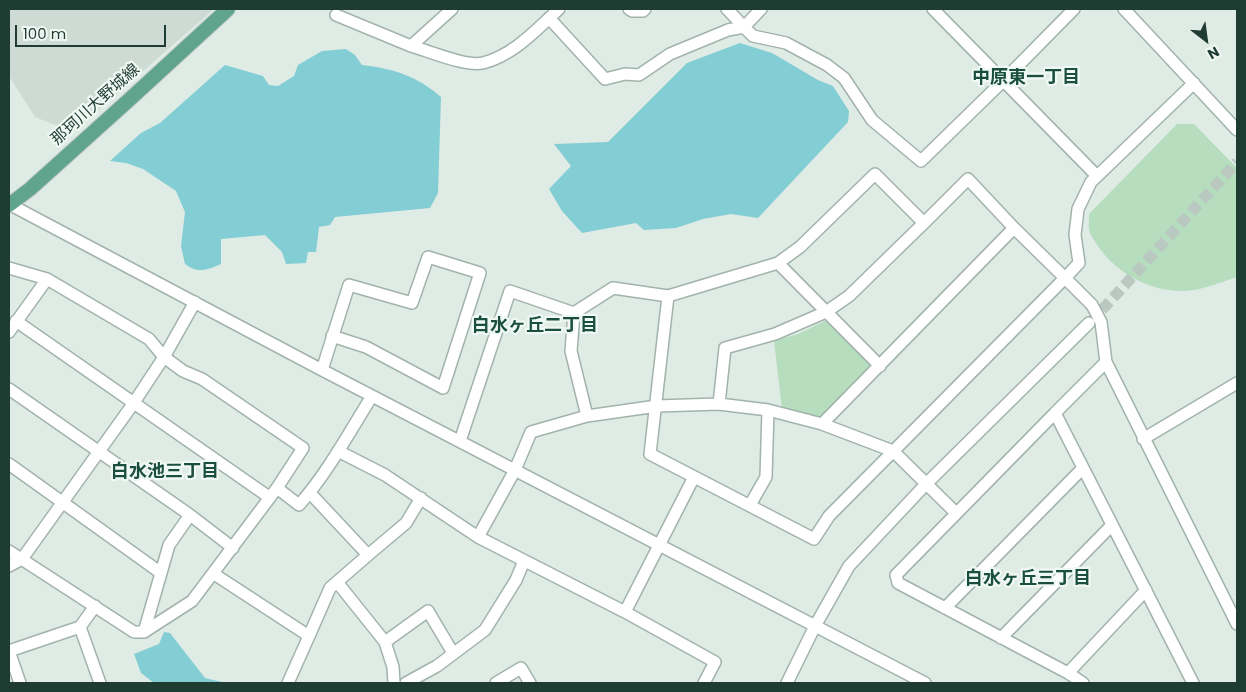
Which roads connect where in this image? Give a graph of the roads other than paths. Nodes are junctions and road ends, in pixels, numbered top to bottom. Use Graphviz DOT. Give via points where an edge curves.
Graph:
graph roads {
  1 [pos="228,9"];
  2 [pos="452,9"];
  3 [pos="559,9"];
  4 [pos="629,9"];
  5 [pos="645,9"];
  6 [pos="727,9"];
  7 [pos="761,9"];
  8 [pos="933,9"];
  9 [pos="1074,9"];
  10 [pos="1124,9"];
  11 [pos="336,11"];
  12 [pos="549,18"];
  13 [pos="744,27"];
  14 [pos="411,46"];
  15 [pos="1003,82"];
  16 [pos="1194,83"];
  17 [pos="1237,130"];
  18 [pos="1097,176"];
  19 [pos="9,204"];
  20 [pos="924,223"];
  21 [pos="1014,228"];
  22 [pos="778,263"];
  23 [pos="9,268"];
  24 [pos="1065,278"];
  25 [pos="47,279"];
  26 [pos="668,296"];
  27 [pos="195,302"];
  28 [pos="826,312"];
  29 [pos="574,313"];
  30 [pos="16,321"];
  31 [pos="1089,323"];
  32 [pos="9,332"];
  33 [pos="332,336"];
  34 [pos="164,357"];
  35 [pos="1106,362"];
  36 [pos="880,366"];
  37 [pos="322,370"];
  38 [pos="1237,383"];
  39 [pos="9,389"];
  40 [pos="372,396"];
  41 [pos="134,404"];
  42 [pos="719,404"];
  43 [pos="657,406"];
  44 [pos="768,410"];
  45 [pos="1055,412"];
  46 [pos="588,416"];
  47 [pos="822,424"];
  48 [pos="1143,439"];
  49 [pos="460,441"];
  50 [pos="338,451"];
  51 [pos="893,451"];
  52 [pos="99,453"];
  53 [pos="9,464"];
  54 [pos="1083,468"];
  55 [pos="515,470"];
  56 [pos="694,477"];
  57 [pos="927,483"];
  58 [pos="277,488"];
  59 [pos="310,492"];
  60 [pos="269,498"];
  61 [pos="421,498"];
  62 [pos="63,502"];
  63 [pos="750,506"];
  64 [pos="956,513"];
  65 [pos="190,515"];
  66 [pos="1112,525"];
  67 [pos="478,537"];
  68 [pos="659,545"];
  69 [pos="233,548"];
  70 [pos="9,551"];
  71 [pos="368,555"];
  72 [pos="22,559"];
  73 [pos="524,561"];
  74 [pos="9,566"];
  75 [pos="161,574"];
  76 [pos="214,574"];
  77 [pos="337,582"];
  78 [pos="1146,590"];
  79 [pos="95,606"];
  80 [pos="945,608"];
  81 [pos="625,612"];
  82 [pos="1237,624"];
  83 [pos="815,626"];
  84 [pos="80,627"];
  85 [pos="144,632"];
  86 [pos="309,636"];
  87 [pos="1001,638"];
  88 [pos="385,642"];
  89 [pos="9,651"];
  90 [pos="453,653"];
  91 [pos="1068,673"];
  92 [pos="921,682"];
  93 [pos="20,683"];
  94 [pos="100,683"];
  95 [pos="288,683"];
  96 [pos="394,683"];
  97 [pos="406,683"];
  98 [pos="496,683"];
  99 [pos="530,683"];
  100 [pos="704,683"];
  101 [pos="787,683"];
  102 [pos="1083,683"];
  103 [pos="1194,683"];
  1 -- 19 [label="main road, 那珂川大野城線" via="117,112"];
  2 -- 14 [label="street"];
  3 -- 12 [label="street"];
  4 -- 5 [label="street"];
  6 -- 13 [label="street"];
  7 -- 13 [label="street"];
  8 -- 15 [label="street"];
  9 -- 15 [label="street"];
  10 -- 16 [label="street"];
  11 -- 14 [label="street"];
  12 -- 13 [label="street" via="605,79 625,74 640,75 670,54 728,30"];
  12 -- 14 [label="street" via="517,46 482,63 458,61"];
  13 -- 15 [label="street" via="753,36 786,43 827,65 844,78 872,120 921,162"];
  15 -- 18 [label="street"];
  16 -- 17 [label="street"];
  16 -- 18 [label="street"];
  18 -- 24 [label="street" via="1078,209 1075,235 1079,263"];
  19 -- 27 [label="street"];
  20 -- 21 [label="street" via="968,179"];
  20 -- 22 [label="street" via="875,174 800,247"];
  20 -- 28 [label="street" via="849,296"];
  21 -- 24 [label="street"];
  21 -- 36 [label="street"];
  22 -- 26 [label="street"];
  22 -- 28 [label="street"];
  23 -- 25 [label="street"];
  24 -- 35 [label="street" via="1092,305 1101,322"];
  24 -- 51 [label="street"];
  25 -- 30 [label="street"];
  25 -- 34 [label="street" via="149,339"];
  26 -- 29 [label="street" via="613,288"];
  26 -- 43 [label="street"];
  27 -- 34 [label="street"];
  27 -- 37 [label="street"];
  28 -- 36 [label="street"];
  28 -- 42 [label="street" via="775,334 725,348"];
  29 -- 46 [label="street" via="571,351"];
  29 -- 49 [label="street" via="510,291"];
  30 -- 32 [label="street"];
  30 -- 41 [label="street"];
  31 -- 57 [label="street"];
  33 -- 33 [label="street" via="349,285 412,303 428,257 480,273 443,388 366,347"];
  33 -- 37 [label="street"];
  34 -- 41 [label="street"];
  34 -- 58 [label="street" via="303,448"];
  35 -- 45 [label="street"];
  35 -- 48 [label="street"];
  36 -- 47 [label="street"];
  37 -- 40 [label="street"];
  38 -- 48 [label="street"];
  39 -- 52 [label="street"];
  40 -- 49 [label="street"];
  40 -- 50 [label="street"];
  41 -- 52 [label="street"];
  41 -- 60 [label="street"];
  42 -- 43 [label="street"];
  42 -- 44 [label="street"];
  43 -- 46 [label="street"];
  43 -- 56 [label="street" via="650,454"];
  44 -- 47 [label="street"];
  44 -- 63 [label="street" via="766,477"];
  45 -- 54 [label="street"];
  45 -- 64 [label="street"];
  46 -- 55 [label="street" via="531,432"];
  47 -- 51 [label="street"];
  48 -- 82 [label="street"];
  49 -- 55 [label="street"];
  50 -- 59 [label="street"];
  50 -- 61 [label="street"];
  51 -- 57 [label="street"];
  51 -- 63 [label="street" via="828,516 814,539"];
  52 -- 62 [label="street"];
  52 -- 65 [label="street"];
  53 -- 62 [label="street"];
  54 -- 66 [label="street"];
  54 -- 80 [label="street"];
  55 -- 67 [label="street"];
  55 -- 68 [label="street"];
  56 -- 63 [label="street"];
  56 -- 68 [label="street"];
  57 -- 64 [label="street"];
  57 -- 83 [label="street" via="849,566"];
  58 -- 59 [label="street" via="299,505"];
  58 -- 60 [label="street"];
  59 -- 71 [label="street"];
  60 -- 69 [label="street"];
  61 -- 67 [label="street"];
  61 -- 71 [label="street" via="406,523"];
  62 -- 72 [label="street"];
  62 -- 75 [label="street"];
  64 -- 80 [label="street" via="896,575 898,583"];
  65 -- 69 [label="street"];
  65 -- 75 [label="street" via="169,545"];
  66 -- 78 [label="street"];
  66 -- 87 [label="street"];
  67 -- 73 [label="street"];
  68 -- 81 [label="street"];
  68 -- 83 [label="street"];
  69 -- 76 [label="street"];
  70 -- 72 [label="street"];
  71 -- 77 [label="street"];
  72 -- 74 [label="street"];
  72 -- 79 [label="street"];
  73 -- 81 [label="street"];
  73 -- 90 [label="street" via="485,630"];
  75 -- 85 [label="street"];
  76 -- 85 [label="street" via="192,601"];
  76 -- 86 [label="street"];
  77 -- 86 [label="street" via="330,588"];
  77 -- 88 [label="street"];
  78 -- 91 [label="street"];
  78 -- 103 [label="street"];
  79 -- 84 [label="street"];
  79 -- 85 [label="street" via="134,632"];
  80 -- 87 [label="street"];
  81 -- 100 [label="street" via="715,662"];
  83 -- 92 [label="street"];
  83 -- 101 [label="street"];
  84 -- 89 [label="street"];
  84 -- 94 [label="street"];
  86 -- 95 [label="street"];
  87 -- 91 [label="street"];
  88 -- 90 [label="street" via="428,611"];
  88 -- 96 [label="street"];
  89 -- 93 [label="street"];
  90 -- 97 [label="street" via="438,666"];
  91 -- 102 [label="street"];
  98 -- 99 [label="street" via="521,668"];
}
